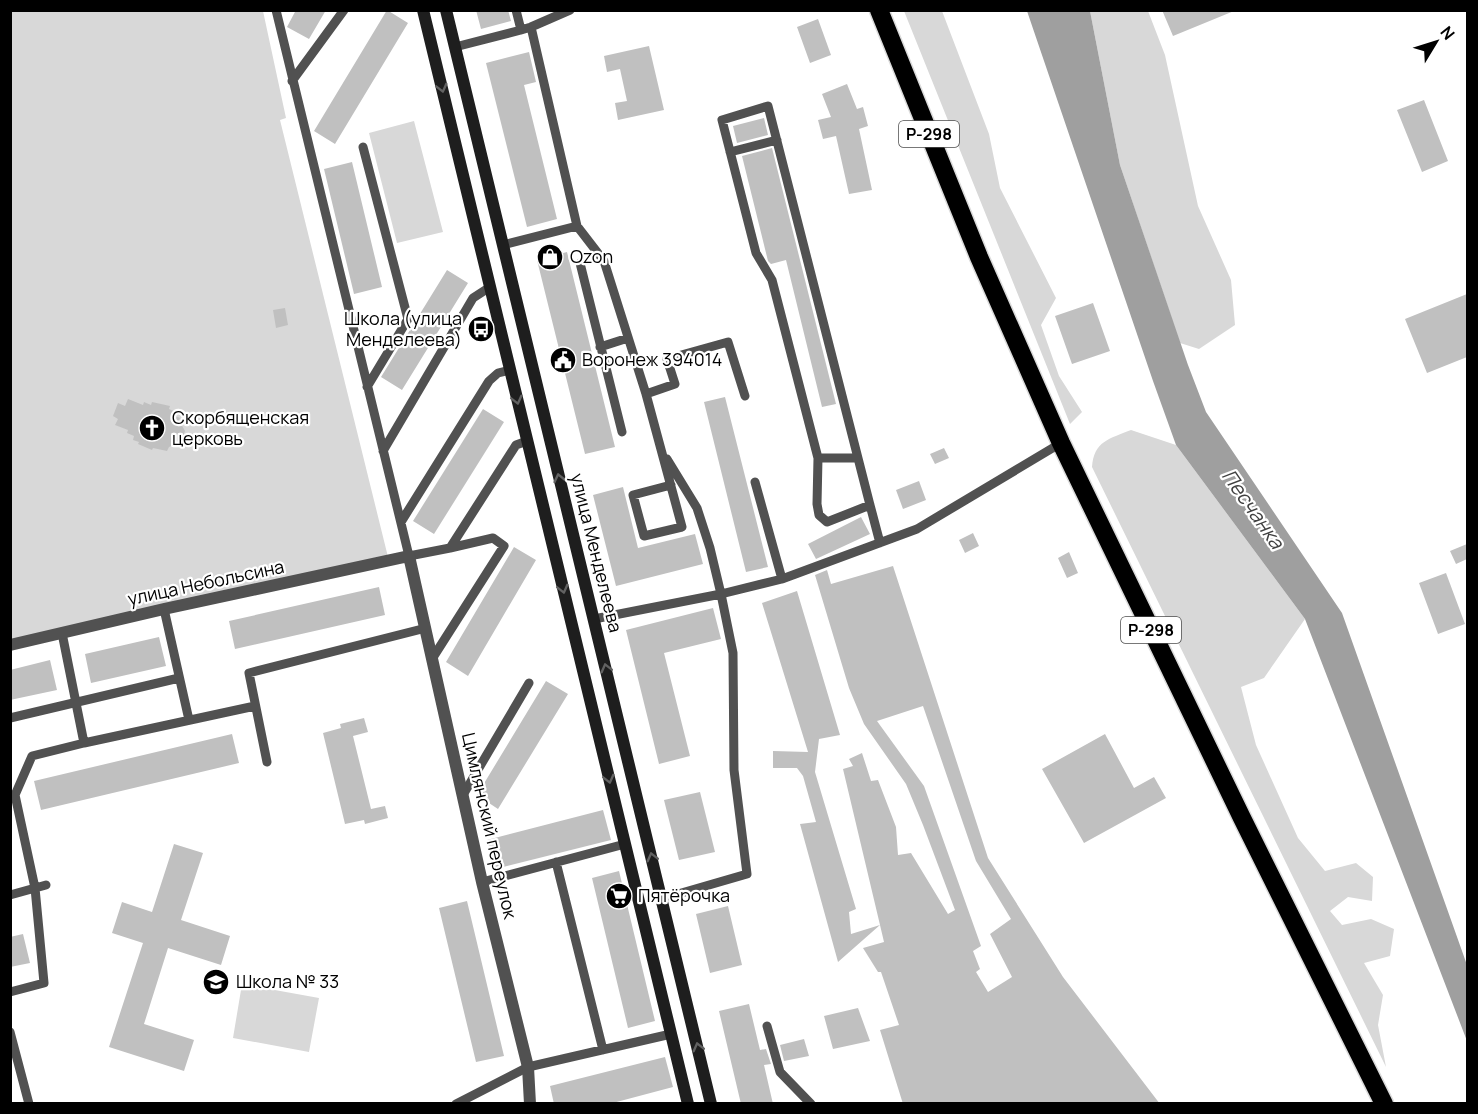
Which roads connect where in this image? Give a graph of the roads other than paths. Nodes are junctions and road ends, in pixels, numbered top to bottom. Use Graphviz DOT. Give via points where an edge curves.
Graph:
graph roads {
  1 [pos="276,10"];
  2 [pos="344,10"];
  3 [pos="423,10"];
  4 [pos="446,10"];
  5 [pos="516,10"];
  6 [pos="570,10"];
  7 [pos="879,10"];
  8 [pos="531,27"];
  9 [pos="521,30"];
  10 [pos="455,47"];
  11 [pos="433,53"];
  12 [pos="292,81"];
  13 [pos="777,140"];
  14 [pos="363,147"];
  15 [pos="730,152"];
  16 [pos="577,226"];
  17 [pos="503,245"];
  18 [pos="580,263"];
  19 [pos="490,287"];
  20 [pos="628,338"];
  21 [pos="600,347"];
  22 [pos="510,370"];
  23 [pos="367,387"];
  24 [pos="646,394"];
  25 [pos="745,396"];
  26 [pos="622,432"];
  27 [pos="527,441"];
  28 [pos="1061,443"];
  29 [pos="383,451"];
  30 [pos="662,452"];
  31 [pos="818,458"];
  32 [pos="858,458"];
  33 [pos="755,482"];
  34 [pos="671,485"];
  35 [pos="870,505"];
  36 [pos="401,522"];
  37 [pos="880,543"];
  38 [pos="450,548"];
  39 [pos="409,556"];
  40 [pos="782,579"];
  41 [pos="721,594"];
  42 [pos="164,609"];
  43 [pos="594,619"];
  44 [pos="426,628"];
  45 [pos="62,633"];
  46 [pos="10,645"];
  47 [pos="432,659"];
  48 [pos="179,678"];
  49 [pos="529,683"];
  50 [pos="75,702"];
  51 [pos="255,706"];
  52 [pos="10,718"];
  53 [pos="189,720"];
  54 [pos="84,743"];
  55 [pos="267,762"];
  56 [pos="463,795"];
  57 [pos="625,844"];
  58 [pos="556,862"];
  59 [pos="483,882"];
  60 [pos="46,885"];
  61 [pos="35,888"];
  62 [pos="10,895"];
  63 [pos="661,897"];
  64 [pos="10,992"];
  65 [pos="767,1026"];
  66 [pos="10,1032"];
  67 [pos="671,1034"];
  68 [pos="603,1050"];
  69 [pos="528,1067"];
  70 [pos="710,1099"];
  71 [pos="685,1103"];
  72 [pos="29,1104"];
  73 [pos="456,1104"];
  74 [pos="530,1104"];
  75 [pos="812,1104"];
  76 [pos="1384,1104"];
  1 -- 12 [label="lane"];
  2 -- 12 [label="lane"];
  3 -- 11 [label="street"];
  4 -- 10 [label="street, улица Менделеева"];
  5 -- 9 [label="lane"];
  6 -- 8 [label="lane"];
  7 -- 28 [label="highway, Р-298" via="979,257"];
  8 -- 9 [label="lane"];
  8 -- 16 [label="lane"];
  9 -- 10 [label="lane"];
  10 -- 11 [label="street"];
  10 -- 17 [label="street, улица Менделеева"];
  11 -- 19 [label="street, one-way"];
  12 -- 23 [label="lane"];
  13 -- 15 [label="lane"];
  13 -- 15 [label="lane" via="768,106 722,120"];
  13 -- 32 [label="lane"];
  14 -- 23 [label="lane" via="408,319"];
  15 -- 31 [label="lane" via="756,253 772,280"];
  16 -- 17 [label="lane"];
  16 -- 20 [label="lane" via="604,261"];
  43 -- 17 [label="street, улица Менделеева, one-way"];
  18 -- 21 [label="lane"];
  19 -- 22 [label="street"];
  19 -- 29 [label="lane" via="473,298"];
  20 -- 21 [label="lane"];
  20 -- 24 [label="lane"];
  21 -- 26 [label="lane"];
  22 -- 27 [label="street, one-way"];
  22 -- 36 [label="lane" via="489,381"];
  23 -- 29 [label="lane"];
  24 -- 25 [label="lane" via="675,384 667,359 728,342"];
  24 -- 30 [label="lane"];
  27 -- 38 [label="lane" via="516,445"];
  27 -- 57 [label="street, one-way"];
  28 -- 37 [label="lane" via="917,529"];
  28 -- 76 [label="highway, Р-298"];
  29 -- 36 [label="lane"];
  30 -- 34 [label="lane"];
  30 -- 41 [label="lane" via="697,508"];
  31 -- 32 [label="lane"];
  31 -- 35 [label="lane" via="819,515 827,522"];
  32 -- 35 [label="lane"];
  33 -- 40 [label="lane"];
  34 -- 34 [label="lane" via="682,527 644,537 633,495"];
  35 -- 37 [label="lane"];
  36 -- 39 [label="lane"];
  37 -- 40 [label="lane"];
  38 -- 39 [label="lane"];
  38 -- 47 [label="lane" via="493,538 504,546"];
  39 -- 42 [label="street, улица Небольсина"];
  39 -- 44 [label="street, Цимлянский переулок"];
  40 -- 41 [label="lane"];
  41 -- 43 [label="lane"];
  41 -- 63 [label="lane" via="733,653 734,770 747,874"];
  42 -- 45 [label="street, улица Небольсина"];
  42 -- 48 [label="lane"];
  63 -- 43 [label="street, улица Менделеева, one-way"];
  44 -- 47 [label="street, Цимлянский переулок"];
  44 -- 51 [label="lane" via="249,673"];
  45 -- 46 [label="street, улица Небольсина"];
  45 -- 50 [label="lane"];
  47 -- 56 [label="street, Цимлянский переулок"];
  48 -- 50 [label="lane"];
  48 -- 53 [label="lane"];
  49 -- 56 [label="lane"];
  50 -- 52 [label="lane"];
  50 -- 54 [label="lane"];
  51 -- 53 [label="lane"];
  51 -- 55 [label="lane"];
  53 -- 54 [label="lane"];
  54 -- 61 [label="lane" via="32,756 15,795"];
  56 -- 59 [label="street, Цимлянский переулок"];
  57 -- 58 [label="lane"];
  57 -- 67 [label="street"];
  58 -- 59 [label="lane"];
  58 -- 68 [label="lane"];
  59 -- 69 [label="street, Цимлянский переулок"];
  60 -- 61 [label="lane"];
  61 -- 62 [label="lane"];
  61 -- 64 [label="lane" via="44,983"];
  70 -- 63 [label="street, улица Менделеева, one-way"];
  65 -- 75 [label="lane" via="780,1072"];
  66 -- 72 [label="lane"];
  67 -- 68 [label="lane"];
  67 -- 71 [label="street"];
  68 -- 69 [label="lane"];
  69 -- 73 [label="lane"];
  69 -- 74 [label="street, Цимлянский переулок"];
  70 -- 71 [label="street"];
}
